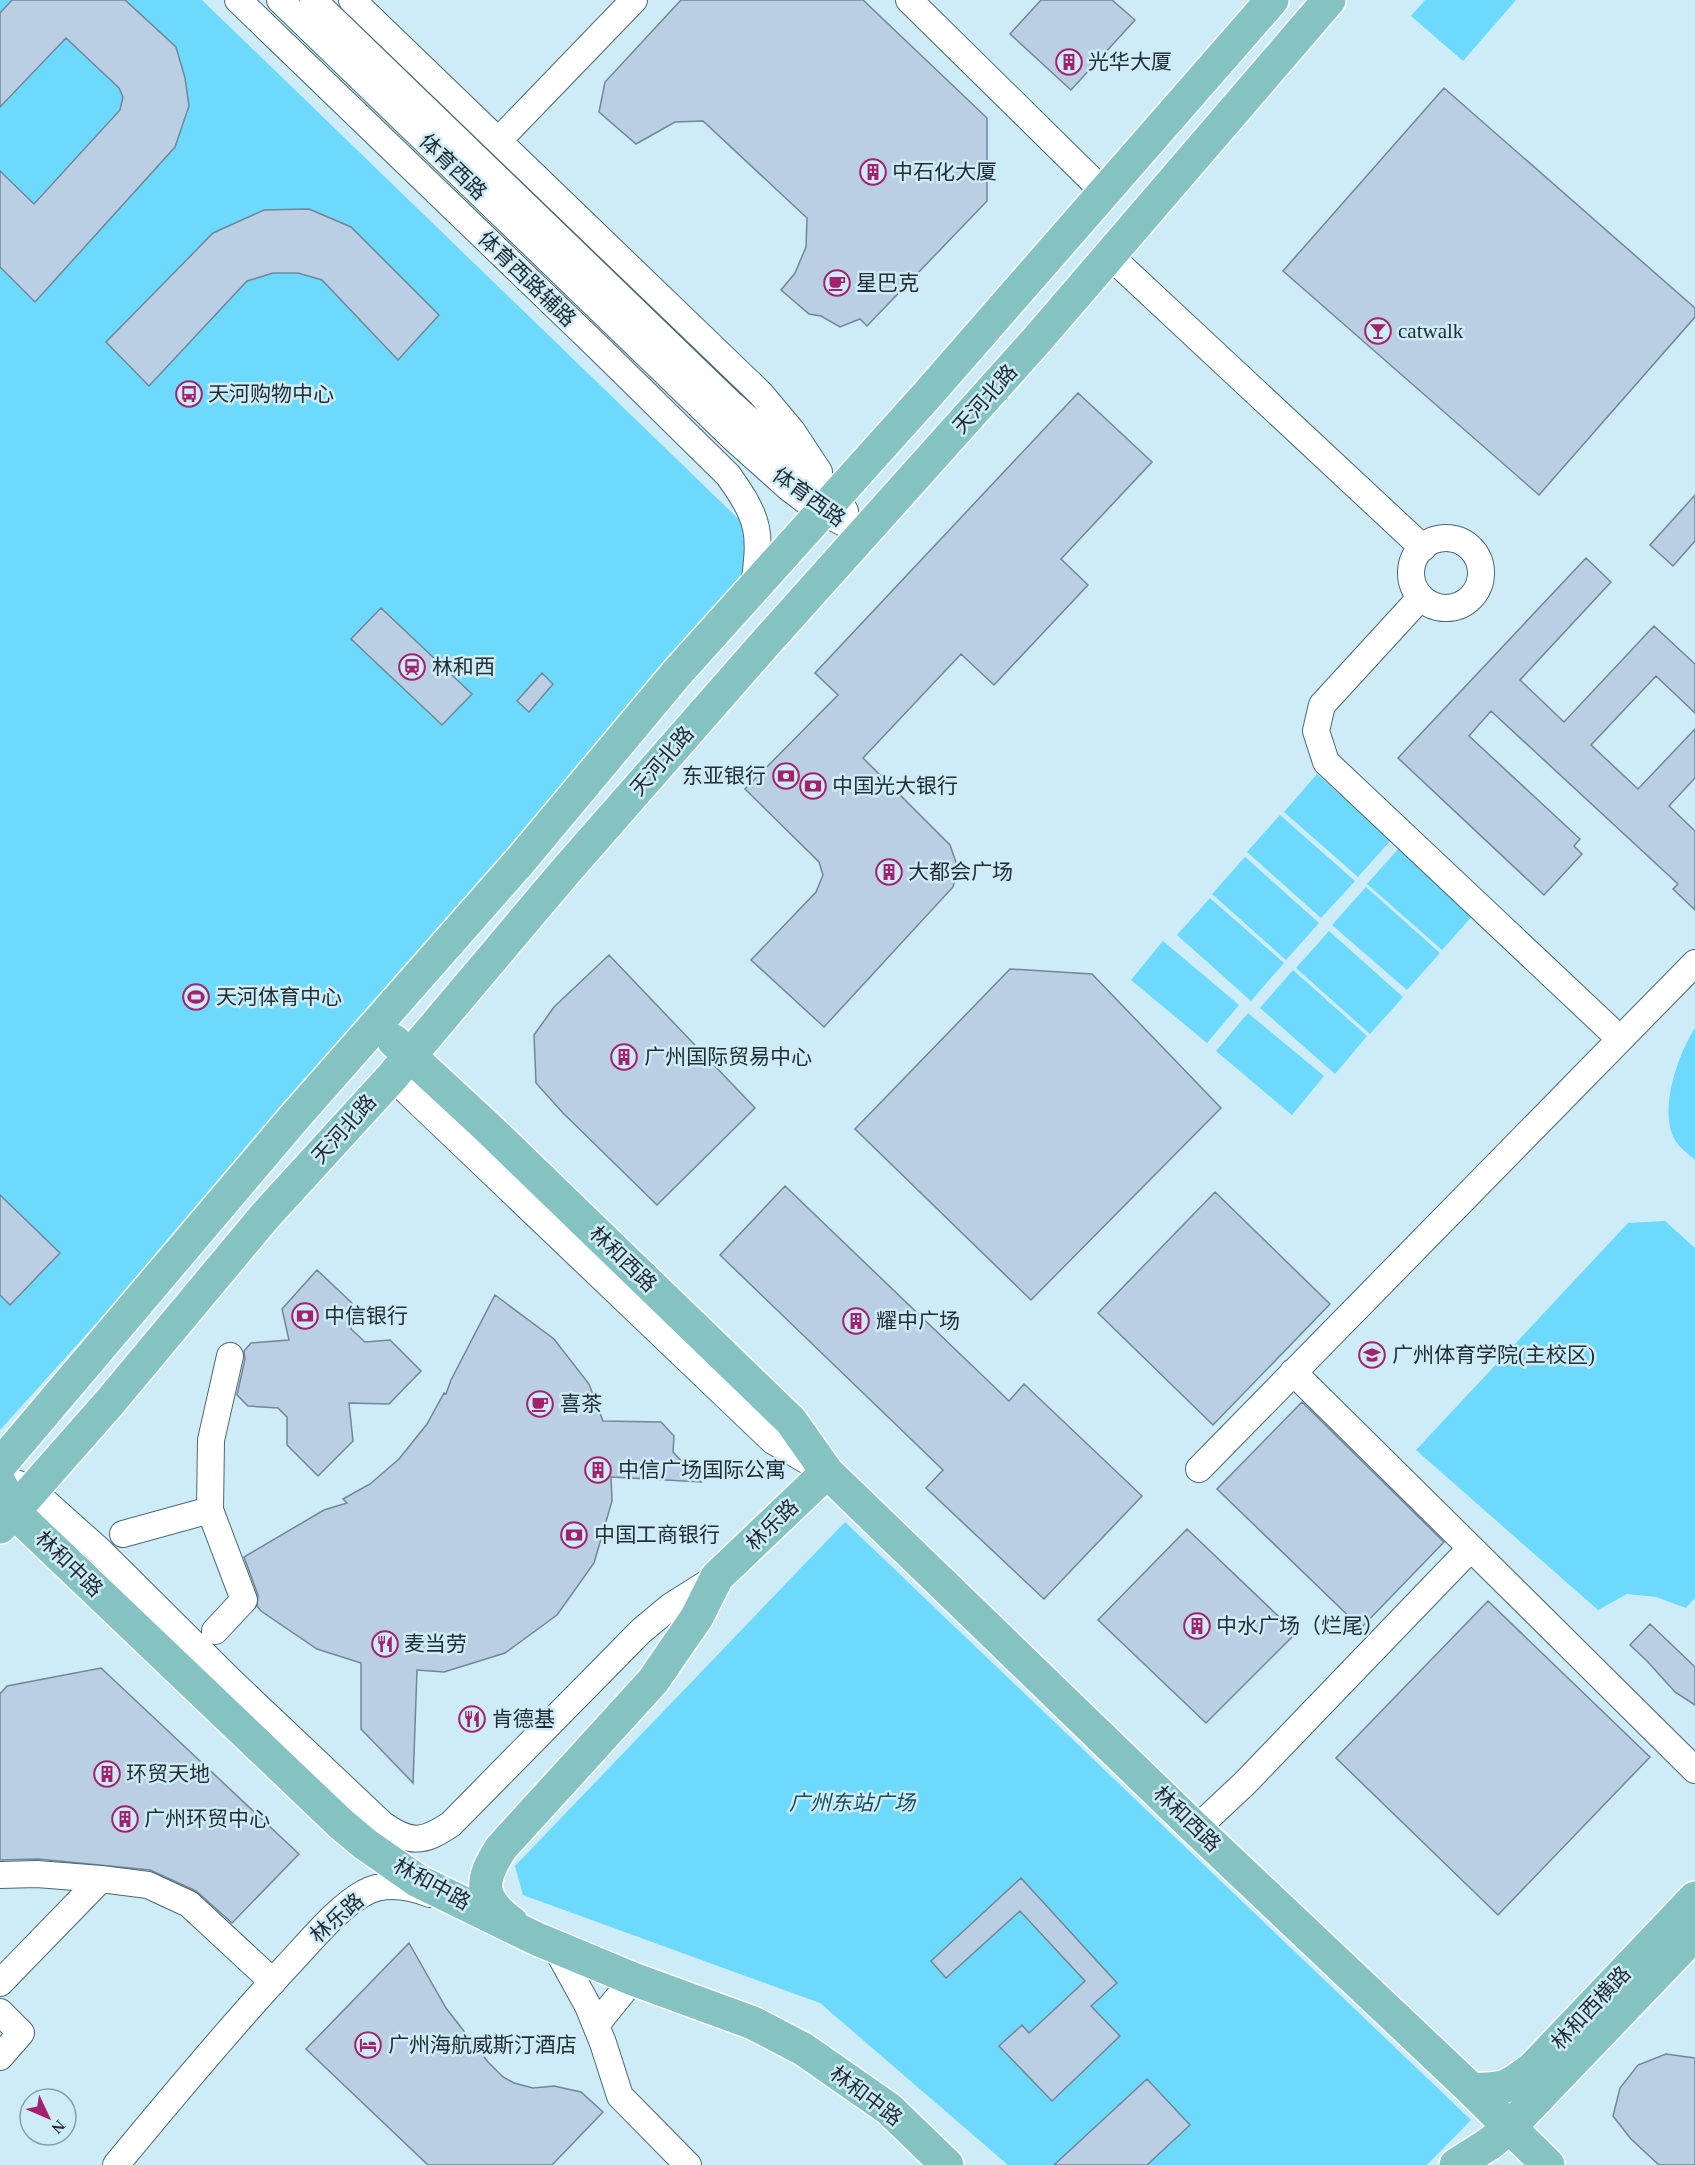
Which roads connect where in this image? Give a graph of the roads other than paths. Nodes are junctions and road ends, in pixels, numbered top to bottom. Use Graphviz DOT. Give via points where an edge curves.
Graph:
graph roads {
  1 [pos="238,0"];
  2 [pos="280,0"];
  3 [pos="314,0"];
  4 [pos="352,0"];
  5 [pos="634,0"];
  6 [pos="909,0"];
  7 [pos="1272,0"];
  8 [pos="1329,0"];
  9 [pos="328,46"];
  10 [pos="307,66"];
  11 [pos="499,140"];
  12 [pos="1105,192"];
  13 [pos="1110,256"];
  14 [pos="928,394"];
  15 [pos="963,424"];
  16 [pos="829,505"];
  17 [pos="864,534"];
  18 [pos="1423,548"];
  19 [pos="754,587"];
  20 [pos="1421,597"];
  21 [pos="1695,963"];
  22 [pos="376,1024"];
  23 [pos="1620,1039"];
  24 [pos="401,1066"];
  25 [pos="230,1356"];
  26 [pos="1293,1372"];
  27 [pos="0,1465"];
  28 [pos="1199,1469"];
  29 [pos="826,1472"];
  30 [pos="0,1475"];
  31 [pos="12,1503"];
  32 [pos="210,1510"];
  33 [pos="123,1533"];
  34 [pos="1471,1548"];
  35 [pos="717,1577"];
  36 [pos="215,1630"];
  37 [pos="1695,1770"];
  38 [pos="382,1824"];
  39 [pos="1196,1829"];
  40 [pos="0,1875"];
  41 [pos="101,1879"];
  42 [pos="1695,1898"];
  43 [pos="523,1932"];
  44 [pos="1695,1934"];
  45 [pos="555,1946"];
  46 [pos="633,1979"];
  47 [pos="273,1982"];
  48 [pos="0,1983"];
  49 [pos="0,2012"];
  50 [pos="596,2025"];
  51 [pos="0,2057"];
  52 [pos="1472,2089"];
  53 [pos="1509,2128"];
  54 [pos="116,2165"];
  55 [pos="688,2165"];
  56 [pos="947,2165"];
  57 [pos="1456,2165"];
  58 [pos="1548,2165"];
  1 -- 10 [label="street, 体育西路辅路"];
  2 -- 9 [label="street, 体育西路"];
  3 -- 16 [label="street, 体育西路" via="726,399"];
  4 -- 11 [label="street"];
  5 -- 11 [label="street"];
  6 -- 12 [label="street"];
  7 -- 12 [label="main road, 天河北路"];
  8 -- 13 [label="main road, 天河北路"];
  9 -- 10 [label="street"];
  9 -- 16 [label="street, 体育西路" via="732,436 789,488"];
  10 -- 19 [label="street, 体育西路辅路" via="728,476 744,497 759,534"];
  11 -- 16 [label="street" via="768,403 792,431"];
  12 -- 14 [label="main road, 天河北路"];
  13 -- 15 [label="main road, 天河北路"];
  13 -- 18 [label="street"];
  14 -- 15 [label="main road"];
  14 -- 16 [label="main road, 天河北路"];
  15 -- 17 [label="main road, 天河北路"];
  16 -- 17 [label="street, 体育西路"];
  16 -- 19 [label="main road, 天河北路"];
  17 -- 24 [label="main road, 天河北路" via="576,859"];
  18 -- 20 [label="street" via="1413,563 1412,574 1413,585"];
  18 -- 20 [label="street" via="1436,540 1460,541 1470,547 1481,568 1476,591 1458,606 1436,607"];
  19 -- 22 [label="main road, 天河北路"];
  20 -- 23 [label="street" via="1322,705 1316,731 1326,762"];
  21 -- 23 [label="street"];
  22 -- 24 [label="main road, 林和西路"];
  22 -- 27 [label="main road, 天河北路"];
  23 -- 26 [label="street"];
  24 -- 29 [label="main road, 林和西路" via="791,1420"];
  24 -- 31 [label="main road, 天河北路" via="237,1249 110,1402"];
  25 -- 32 [label="street" via="211,1440"];
  26 -- 28 [label="street"];
  26 -- 34 [label="street"];
  29 -- 35 [label="main road, 林乐路"];
  29 -- 39 [label="main road, 林和西路"];
  30 -- 31 [label="street, 林和中路"];
  31 -- 38 [label="street, 林和中路" via="99,1550"];
  31 -- 43 [label="main road, 林和中路" via="365,1844 418,1881"];
  32 -- 33 [label="street"];
  32 -- 36 [label="street" via="244,1600"];
  34 -- 37 [label="street"];
  34 -- 39 [label="street"];
  35 -- 38 [label="street, 林乐路" via="640,1631 451,1824 427,1838 414,1840"];
  35 -- 43 [label="main road, 林乐路" via="697,1617 654,1681 492,1862 486,1877 488,1900"];
  39 -- 52 [label="main road, 林和西路"];
  40 -- 41 [label="street"];
  41 -- 47 [label="street" via="148,1885 189,1904"];
  41 -- 48 [label="street"];
  42 -- 52 [label="main road, 林和西横路" via="1532,2069 1499,2090"];
  43 -- 45 [label="main road, 林和中路"];
  43 -- 47 [label="street, 林乐路" via="415,1888 389,1885 365,1892 346,1907"];
  44 -- 53 [label="main road, 林和西横路"];
  45 -- 46 [label="main road, 林和中路"];
  45 -- 50 [label="street"];
  46 -- 50 [label="street"];
  46 -- 56 [label="main road, 林和中路" via="753,2023 803,2049 889,2109"];
  47 -- 54 [label="street, 林乐路"];
  49 -- 51 [label="street" via="21,2033"];
  50 -- 55 [label="street" via="620,2096"];
  52 -- 53 [label="main road, 林和西路"];
  53 -- 57 [label="main road, 林和西横路"];
  53 -- 58 [label="main road, 林和西路"];
}
